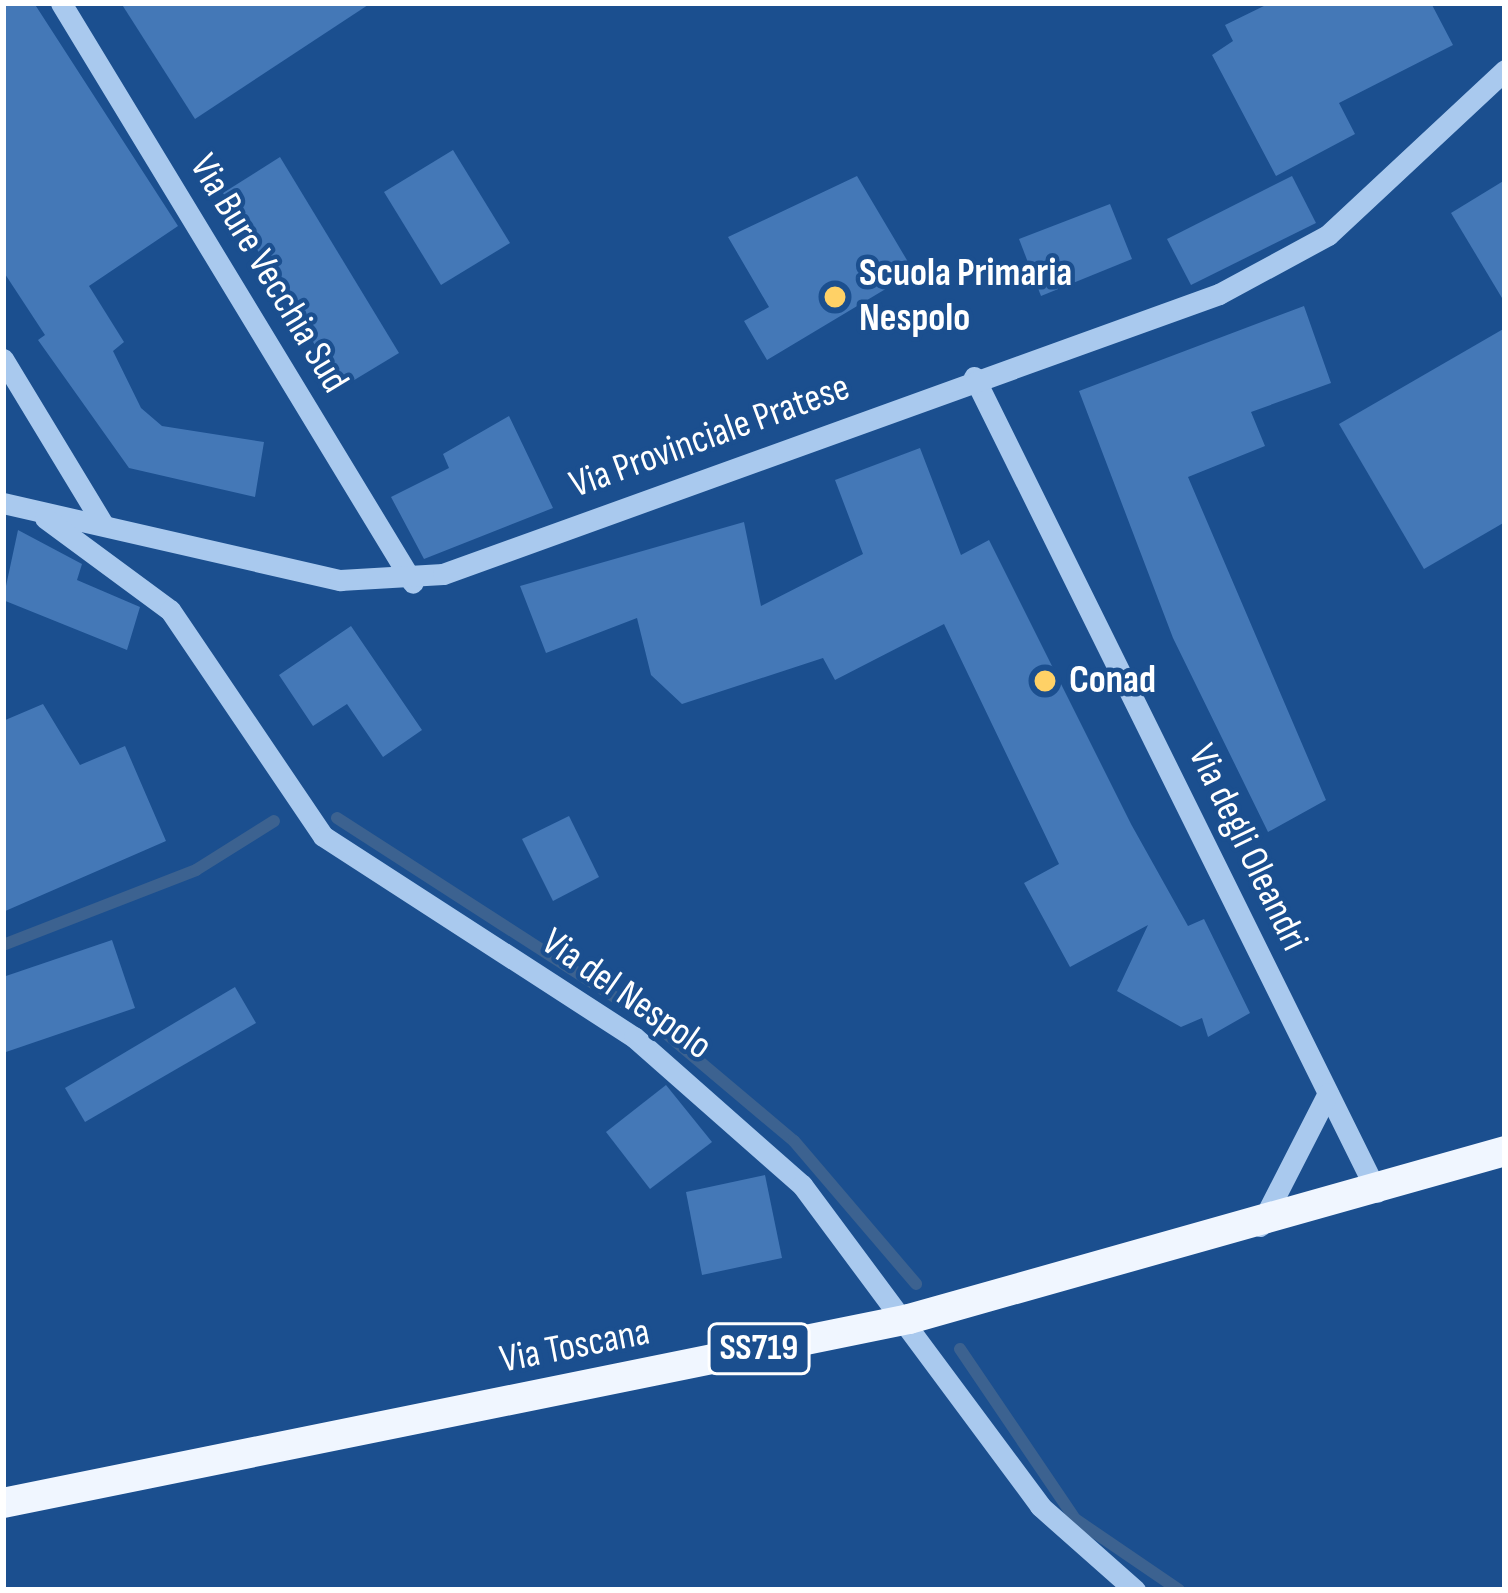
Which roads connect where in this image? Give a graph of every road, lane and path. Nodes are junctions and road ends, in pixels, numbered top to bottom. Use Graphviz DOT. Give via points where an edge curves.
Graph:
graph roads {
  1 [pos="61,3"];
  2 [pos="1505,70"];
  3 [pos="3,359"];
  4 [pos="974,377"];
  5 [pos="3,502"];
  6 [pos="34,511"];
  7 [pos="103,524"];
  8 [pos="412,583"];
  9 [pos="1328,1093"];
  10 [pos="1505,1151"];
  11 [pos="1377,1192"];
  12 [pos="1258,1228"];
  13 [pos="909,1319"];
  14 [pos="3,1502"];
  15 [pos="1135,1590"];
  1 -- 8 [label="street, Via Bure Vecchia Sud"];
  2 -- 4 [label="street, Via Provinciale Pratese" via="1393,181 1286,260"];
  3 -- 7 [label="street"];
  4 -- 8 [label="street, Via Provinciale Pratese"];
  4 -- 9 [label="street, Via degli Oleandri"];
  5 -- 6 [label="street, Via Provinciale Pratese"];
  6 -- 7 [label="street, Via Provinciale Pratese"];
  6 -- 13 [label="street, Via del Nespolo" via="170,610 323,836 693,1083 829,1214"];
  7 -- 8 [label="street, Via Provinciale Pratese" via="340,580"];
  9 -- 11 [label="street, Via degli Oleandri"];
  9 -- 12 [label="street"];
  10 -- 11 [label="main road, Via Toscana / SS719"];
  11 -- 12 [label="main road, Via Toscana / SS719"];
  12 -- 13 [label="main road, Via Toscana / SS719"];
  13 -- 14 [label="main road, Via Toscana / SS719"];
  13 -- 15 [label="street, Via del Nespolo" via="1040,1506"];
}
